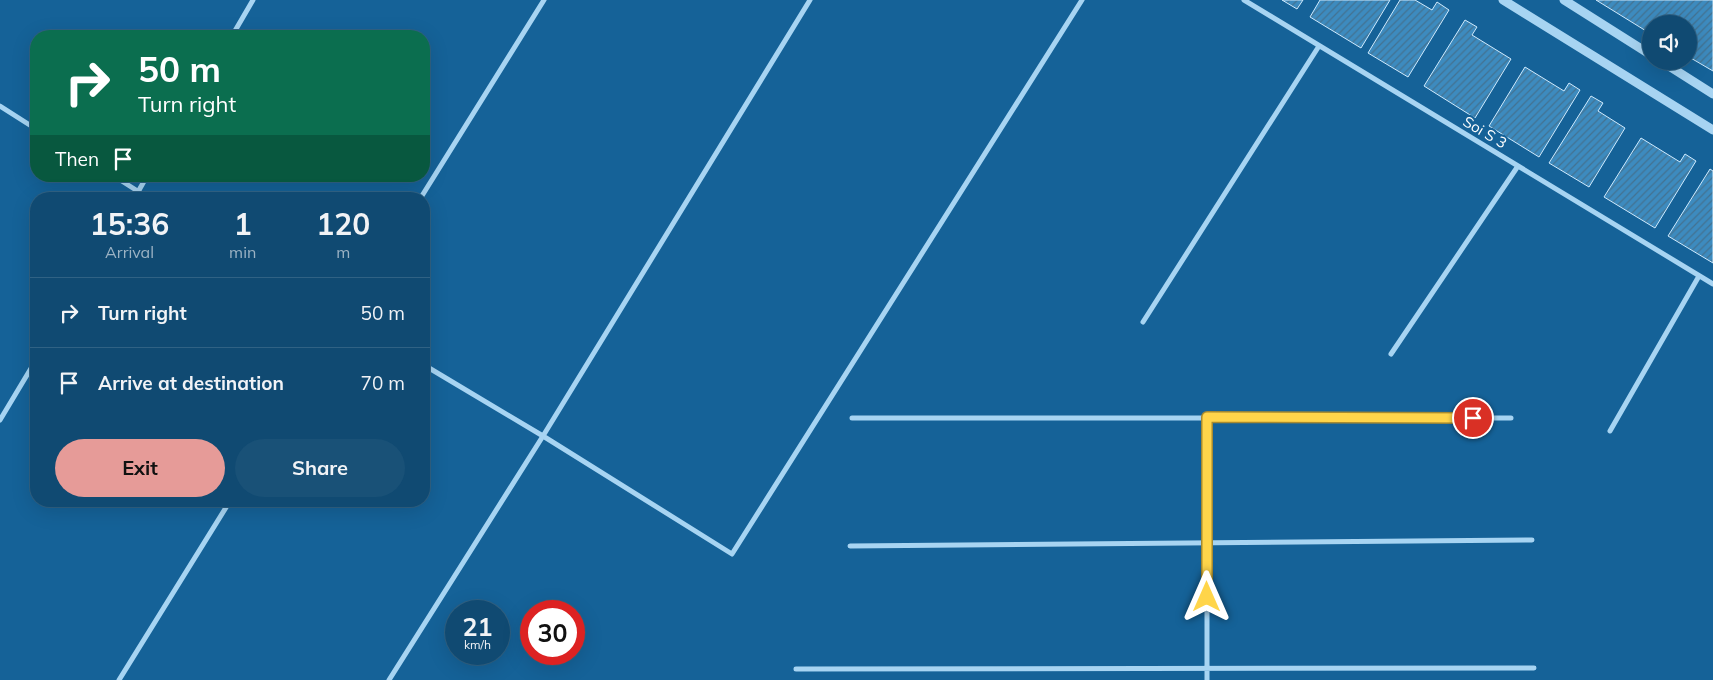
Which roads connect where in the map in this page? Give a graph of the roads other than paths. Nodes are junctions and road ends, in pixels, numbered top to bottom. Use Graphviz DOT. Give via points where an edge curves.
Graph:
graph roads {
  1 [pos="253,0"];
  2 [pos="544,0"];
  3 [pos="810,0"];
  4 [pos="1082,0"];
  5 [pos="1244,0"];
  6 [pos="1503,0"];
  7 [pos="1564,0"];
  8 [pos="236,30"];
  9 [pos="1320,46"];
  10 [pos="1642,49"];
  11 [pos="1675,70"];
  12 [pos="1713,94"];
  13 [pos="0,106"];
  14 [pos="30,124"];
  15 [pos="1713,130"];
  16 [pos="1518,166"];
  17 [pos="124,182"];
  18 [pos="143,182"];
  19 [pos="138,191"];
  20 [pos="424,192"];
  21 [pos="1699,276"];
  22 [pos="1713,284"];
  23 [pos="1143,322"];
  24 [pos="1390,354"];
  25 [pos="430,369"];
  26 [pos="30,370"];
  27 [pos="1207,417"];
  28 [pos="852,418"];
  29 [pos="1511,418"];
  30 [pos="0,420"];
  31 [pos="1610,431"];
  32 [pos="543,436"];
  33 [pos="226,507"];
  34 [pos="1532,540"];
  35 [pos="1207,543"];
  36 [pos="850,546"];
  37 [pos="1207,668"];
  38 [pos="1534,668"];
  39 [pos="796,669"];
  40 [pos="119,680"];
  41 [pos="389,680"];
  42 [pos="1207,680"];
  1 -- 8 [label="street"];
  2 -- 20 [label="street"];
  3 -- 32 [label="street"];
  4 -- 32 [label="street" via="732,554"];
  5 -- 9 [label="street, Soi S 3"];
  6 -- 15 [label="street"];
  7 -- 10 [label="street"];
  9 -- 16 [label="street, Soi S 3"];
  9 -- 23 [label="street"];
  11 -- 12 [label="street"];
  13 -- 14 [label="street"];
  16 -- 21 [label="street, Soi S 3"];
  16 -- 24 [label="street"];
  17 -- 19 [label="street"];
  18 -- 19 [label="street"];
  21 -- 22 [label="street, Soi S 3"];
  21 -- 31 [label="street"];
  25 -- 32 [label="street"];
  26 -- 30 [label="street"];
  27 -- 28 [label="street"];
  27 -- 29 [label="street"];
  27 -- 35 [label="street"];
  32 -- 41 [label="street"];
  33 -- 40 [label="street"];
  34 -- 35 [label="street"];
  35 -- 36 [label="street"];
  35 -- 37 [label="street"];
  37 -- 38 [label="street"];
  37 -- 39 [label="street"];
  37 -- 42 [label="street"];
}
